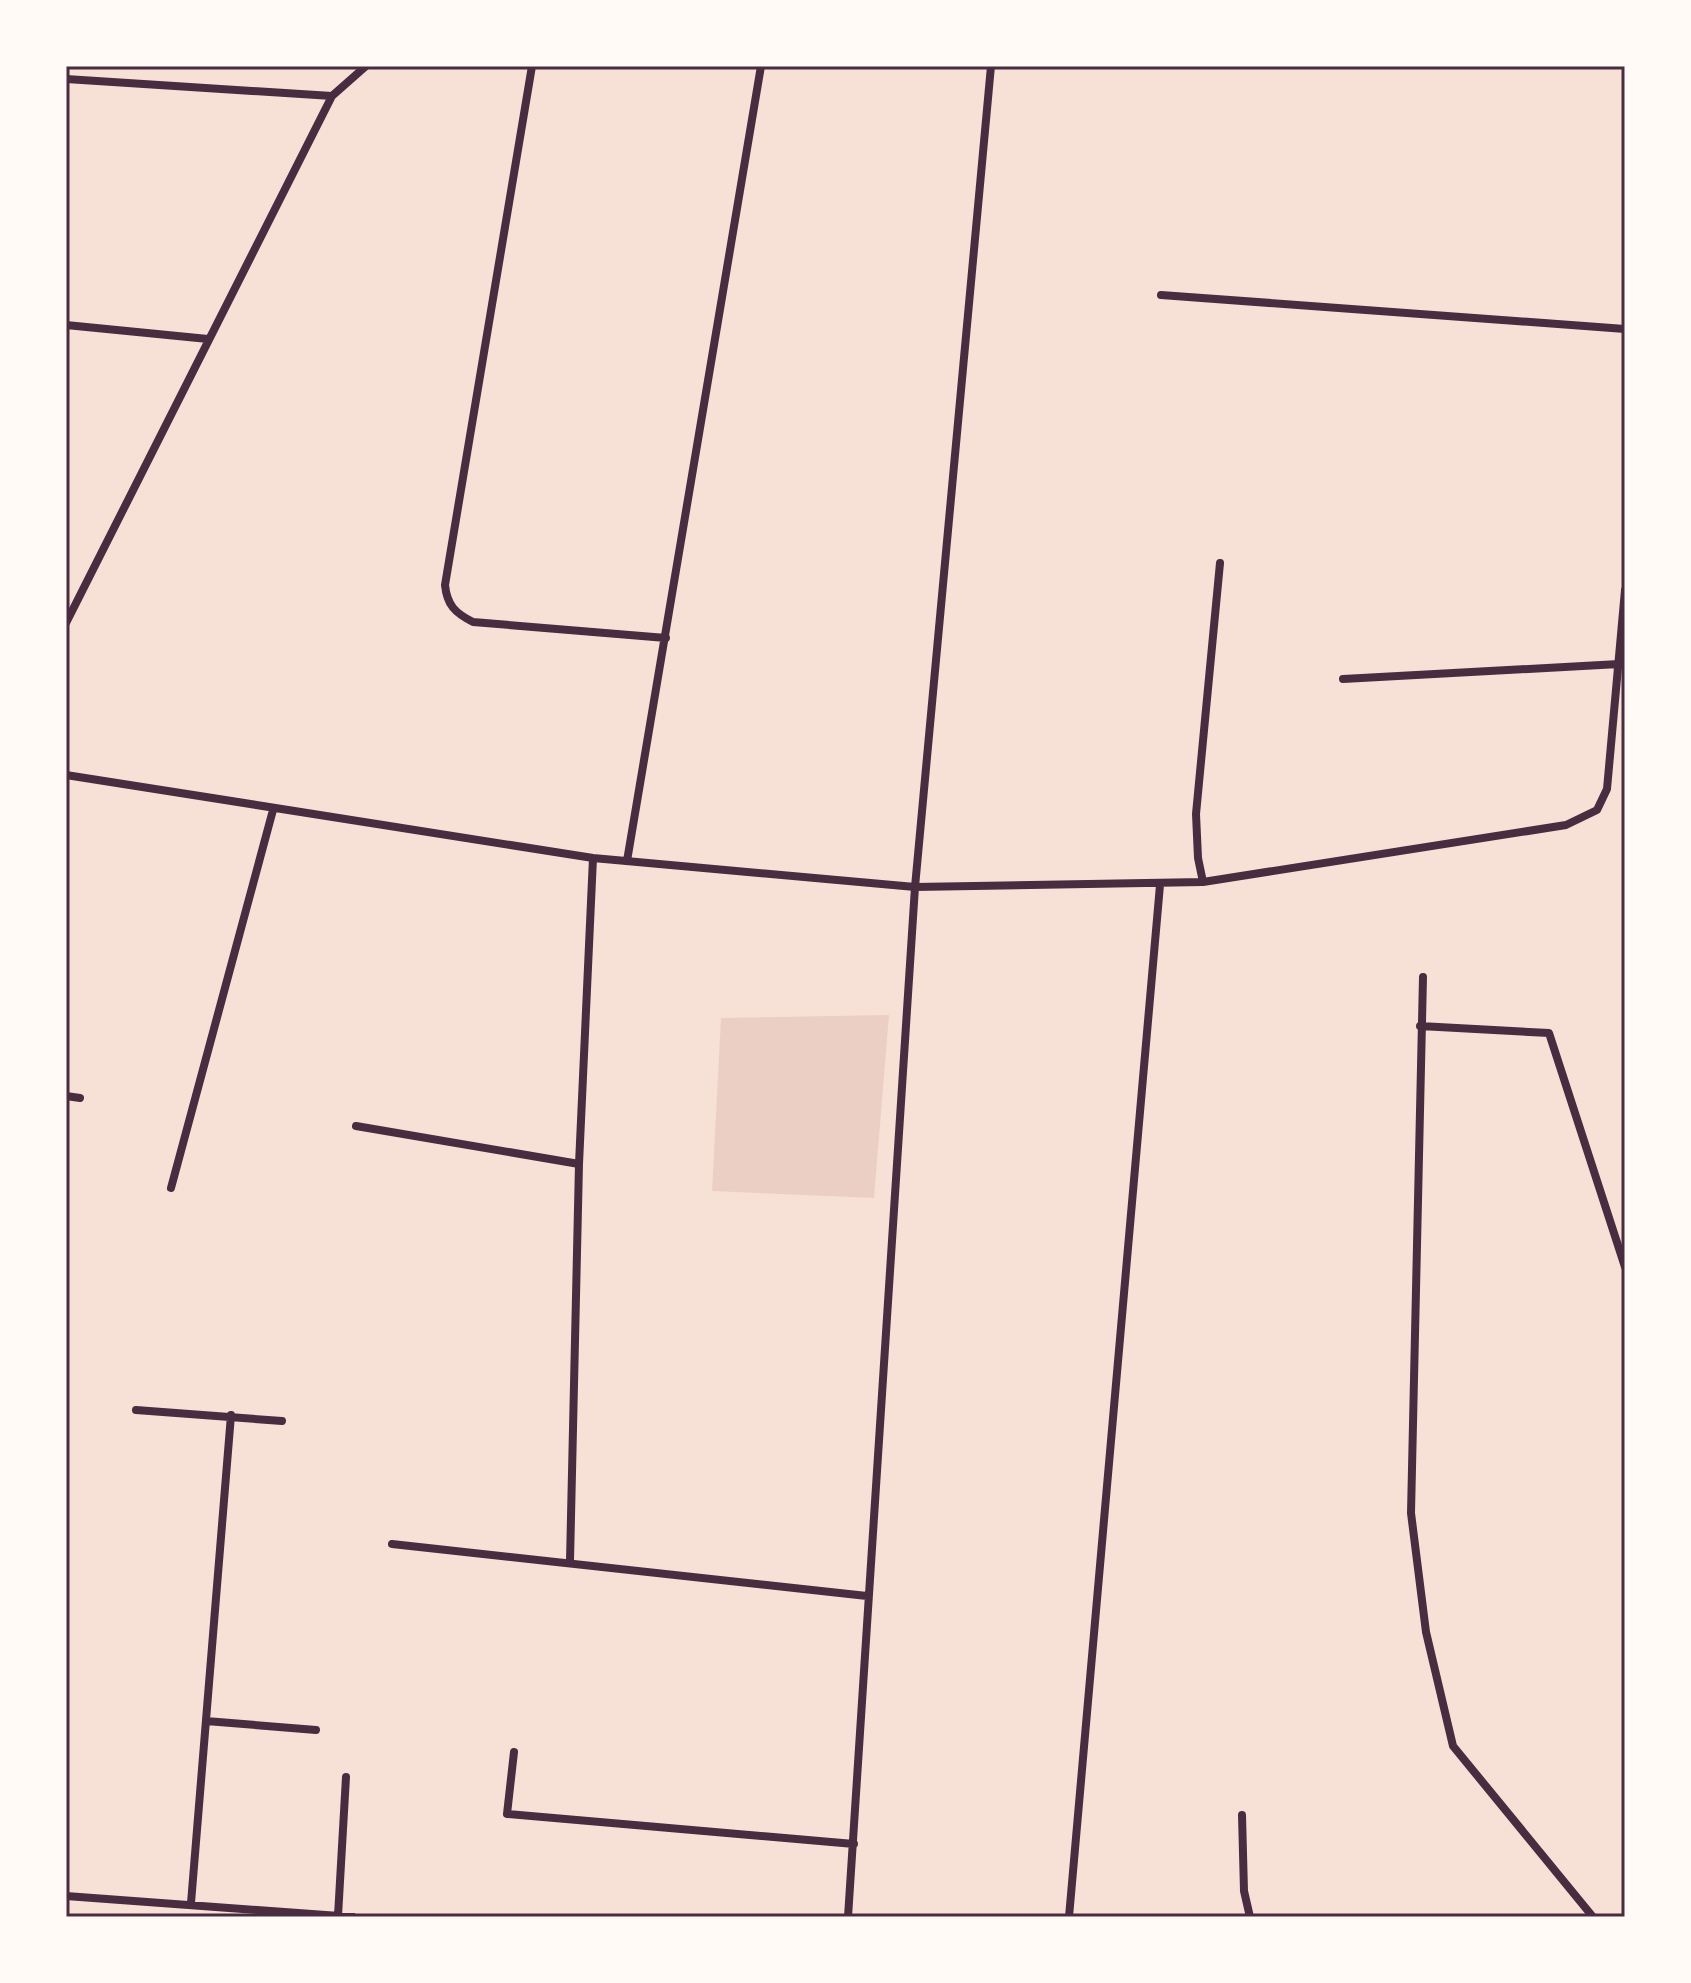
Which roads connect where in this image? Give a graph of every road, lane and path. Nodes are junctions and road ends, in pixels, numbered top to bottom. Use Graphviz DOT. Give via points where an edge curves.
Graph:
graph roads {
  1 [pos="366,66"];
  2 [pos="532,66"];
  3 [pos="761,66"];
  4 [pos="991,66"];
  5 [pos="66,79"];
  6 [pos="332,96"];
  7 [pos="1161,295"];
  8 [pos="66,325"];
  9 [pos="1625,329"];
  10 [pos="208,339"];
  11 [pos="1220,563"];
  12 [pos="1625,590"];
  13 [pos="66,623"];
  14 [pos="666,638"];
  15 [pos="1619,664"];
  16 [pos="1343,679"];
  17 [pos="66,775"];
  18 [pos="273,810"];
  19 [pos="593,858"];
  20 [pos="627,861"];
  21 [pos="1203,882"];
  22 [pos="1160,885"];
  23 [pos="915,887"];
  24 [pos="1423,977"];
  25 [pos="1420,1026"];
  26 [pos="66,1096"];
  27 [pos="80,1098"];
  28 [pos="356,1126"];
  29 [pos="579,1164"];
  30 [pos="171,1188"];
  31 [pos="1625,1267"];
  32 [pos="136,1410"];
  33 [pos="231,1415"];
  34 [pos="282,1421"];
  35 [pos="392,1544"];
  36 [pos="570,1561"];
  37 [pos="867,1596"];
  38 [pos="206,1721"];
  39 [pos="316,1730"];
  40 [pos="514,1752"];
  41 [pos="346,1777"];
  42 [pos="1242,1815"];
  43 [pos="854,1844"];
  44 [pos="66,1896"];
  45 [pos="191,1903"];
  46 [pos="230,1906"];
  47 [pos="338,1916"];
  48 [pos="229,1917"];
  49 [pos="353,1917"];
  50 [pos="848,1917"];
  51 [pos="1069,1917"];
  52 [pos="1250,1917"];
  53 [pos="1593,1917"];
  1 -- 6 [label="street"];
  2 -- 14 [label="street" via="445,585 447,600 473,622"];
  3 -- 14 [label="street"];
  4 -- 23 [label="street"];
  5 -- 6 [label="street"];
  6 -- 10 [label="street"];
  7 -- 9 [label="street"];
  8 -- 10 [label="street"];
  10 -- 13 [label="street"];
  11 -- 21 [label="street" via="1196,814"];
  12 -- 15 [label="street"];
  14 -- 20 [label="street"];
  15 -- 16 [label="street"];
  15 -- 21 [label="street" via="1607,789 1597,810 1566,825"];
  17 -- 18 [label="street"];
  18 -- 19 [label="street"];
  18 -- 30 [label="street"];
  19 -- 20 [label="street"];
  19 -- 29 [label="street"];
  20 -- 23 [label="street"];
  21 -- 22 [label="street"];
  22 -- 23 [label="street"];
  22 -- 51 [label="street"];
  23 -- 37 [label="street"];
  24 -- 25 [label="street"];
  25 -- 31 [label="street" via="1549,1033"];
  25 -- 53 [label="street" via="1411,1513 1426,1632 1453,1746"];
  26 -- 27 [label="street"];
  28 -- 29 [label="street"];
  29 -- 36 [label="street"];
  32 -- 33 [label="street"];
  33 -- 34 [label="street"];
  33 -- 38 [label="street"];
  35 -- 36 [label="street"];
  36 -- 37 [label="street"];
  37 -- 43 [label="street"];
  38 -- 39 [label="street"];
  38 -- 45 [label="street"];
  40 -- 43 [label="street" via="507,1814"];
  41 -- 47 [label="street"];
  42 -- 52 [label="street"];
  43 -- 50 [label="street"];
  44 -- 45 [label="street"];
  45 -- 46 [label="street"];
  46 -- 47 [label="street"];
  46 -- 48 [label="street"];
  47 -- 49 [label="street"];
}
